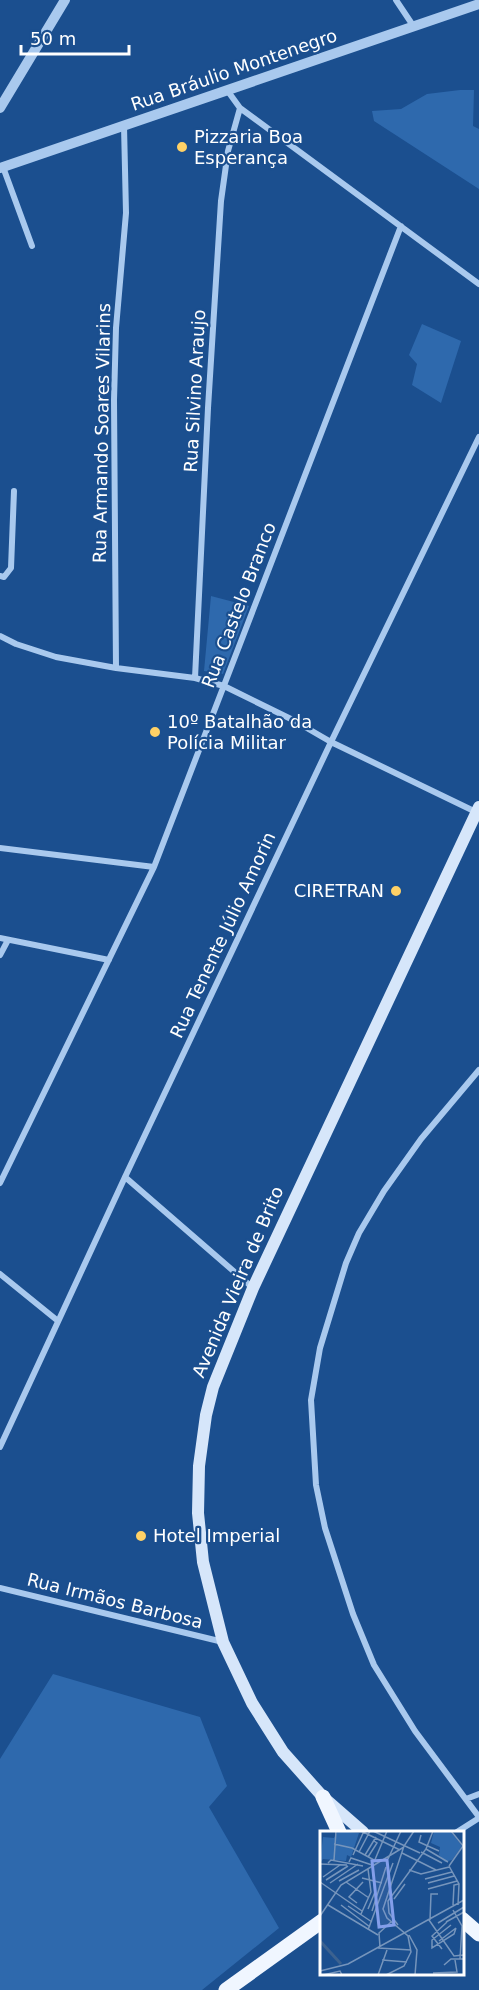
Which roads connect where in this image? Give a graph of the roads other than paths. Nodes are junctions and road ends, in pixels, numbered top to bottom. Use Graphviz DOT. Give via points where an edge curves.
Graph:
graph roads {
  1 [pos="65,0"];
  2 [pos="396,0"];
  3 [pos="479,4"];
  4 [pos="414,27"];
  5 [pos="227,90"];
  6 [pos="0,108"];
  7 [pos="240,108"];
  8 [pos="124,126"];
  9 [pos="2,168"];
  10 [pos="401,226"];
  11 [pos="32,246"];
  12 [pos="479,284"];
  13 [pos="479,437"];
  14 [pos="14,491"];
  15 [pos="0,576"];
  16 [pos="0,636"];
  17 [pos="116,668"];
  18 [pos="195,678"];
  19 [pos="224,686"];
  20 [pos="331,742"];
  21 [pos="478,810"];
  22 [pos="0,849"];
  23 [pos="154,867"];
  24 [pos="0,938"];
  25 [pos="8,940"];
  26 [pos="0,955"];
  27 [pos="109,960"];
  28 [pos="479,1070"];
  29 [pos="124,1178"];
  30 [pos="0,1183"];
  31 [pos="0,1274"];
  32 [pos="253,1288"];
  33 [pos="58,1321"];
  34 [pos="0,1447"];
  35 [pos="0,1588"];
  36 [pos="223,1642"];
  37 [pos="479,1794"];
  38 [pos="323,1797"];
  39 [pos="466,1799"];
  40 [pos="479,1818"];
  41 [pos="338,1831"];
  42 [pos="361,1831"];
  43 [pos="460,1831"];
  44 [pos="464,1921"];
  45 [pos="320,1922"];
  46 [pos="464,1927"];
  47 [pos="478,1933"];
  48 [pos="226,1990"];
  1 -- 6 [label="street"];
  2 -- 4 [label="street"];
  3 -- 4 [label="street, Rua Bráulio Montenegro"];
  4 -- 5 [label="street, Rua Bráulio Montenegro"];
  5 -- 7 [label="street"];
  5 -- 8 [label="street, Rua Bráulio Montenegro"];
  7 -- 10 [label="street"];
  7 -- 18 [label="street, Rua Silvino Araujo" via="221,201"];
  8 -- 9 [label="street, Rua Bráulio Montenegro"];
  8 -- 17 [label="street, Rua Armando Soares Vilarins" via="126,213 114,400"];
  9 -- 11 [label="street"];
  10 -- 12 [label="street"];
  10 -- 19 [label="street, Rua Castelo Branco"];
  13 -- 20 [label="street, Rua Tenente Júlio Amorin"];
  14 -- 15 [label="street" via="11,568 4,577"];
  16 -- 17 [label="street" via="56,657"];
  17 -- 18 [label="street"];
  18 -- 19 [label="street"];
  19 -- 20 [label="street"];
  19 -- 23 [label="street, Rua Castelo Branco"];
  20 -- 21 [label="street"];
  20 -- 29 [label="street, Rua Tenente Júlio Amorin"];
  21 -- 32 [label="main road, Avenida Vieira de Brito"];
  22 -- 23 [label="street"];
  23 -- 27 [label="street, Rua Castelo Branco"];
  24 -- 25 [label="street"];
  25 -- 26 [label="street"];
  25 -- 27 [label="street"];
  27 -- 30 [label="street, Rua Castelo Branco"];
  28 -- 39 [label="street" via="421,1139 359,1233 320,1348 311,1400 316,1485 353,1614 374,1665 415,1731"];
  29 -- 32 [label="street"];
  29 -- 33 [label="street, Rua Tenente Júlio Amorin"];
  31 -- 33 [label="street"];
  32 -- 36 [label="main road, Avenida Vieira de Brito" via="213,1387 199,1466 202,1562"];
  33 -- 34 [label="street, Rua Tenente Júlio Amorin"];
  35 -- 36 [label="street, Rua Irmãos Barbosa"];
  36 -- 38 [label="main road, Avenida Vieira de Brito" via="252,1703 283,1752"];
  37 -- 39 [label="street"];
  38 -- 41 [label="main road"];
  38 -- 42 [label="main road, Avenida Vieira de Brito"];
  39 -- 40 [label="street"];
  40 -- 43 [label="street"];
  44 -- 47 [label="main road"];
  45 -- 48 [label="main road"];
  46 -- 47 [label="main road"];
}
